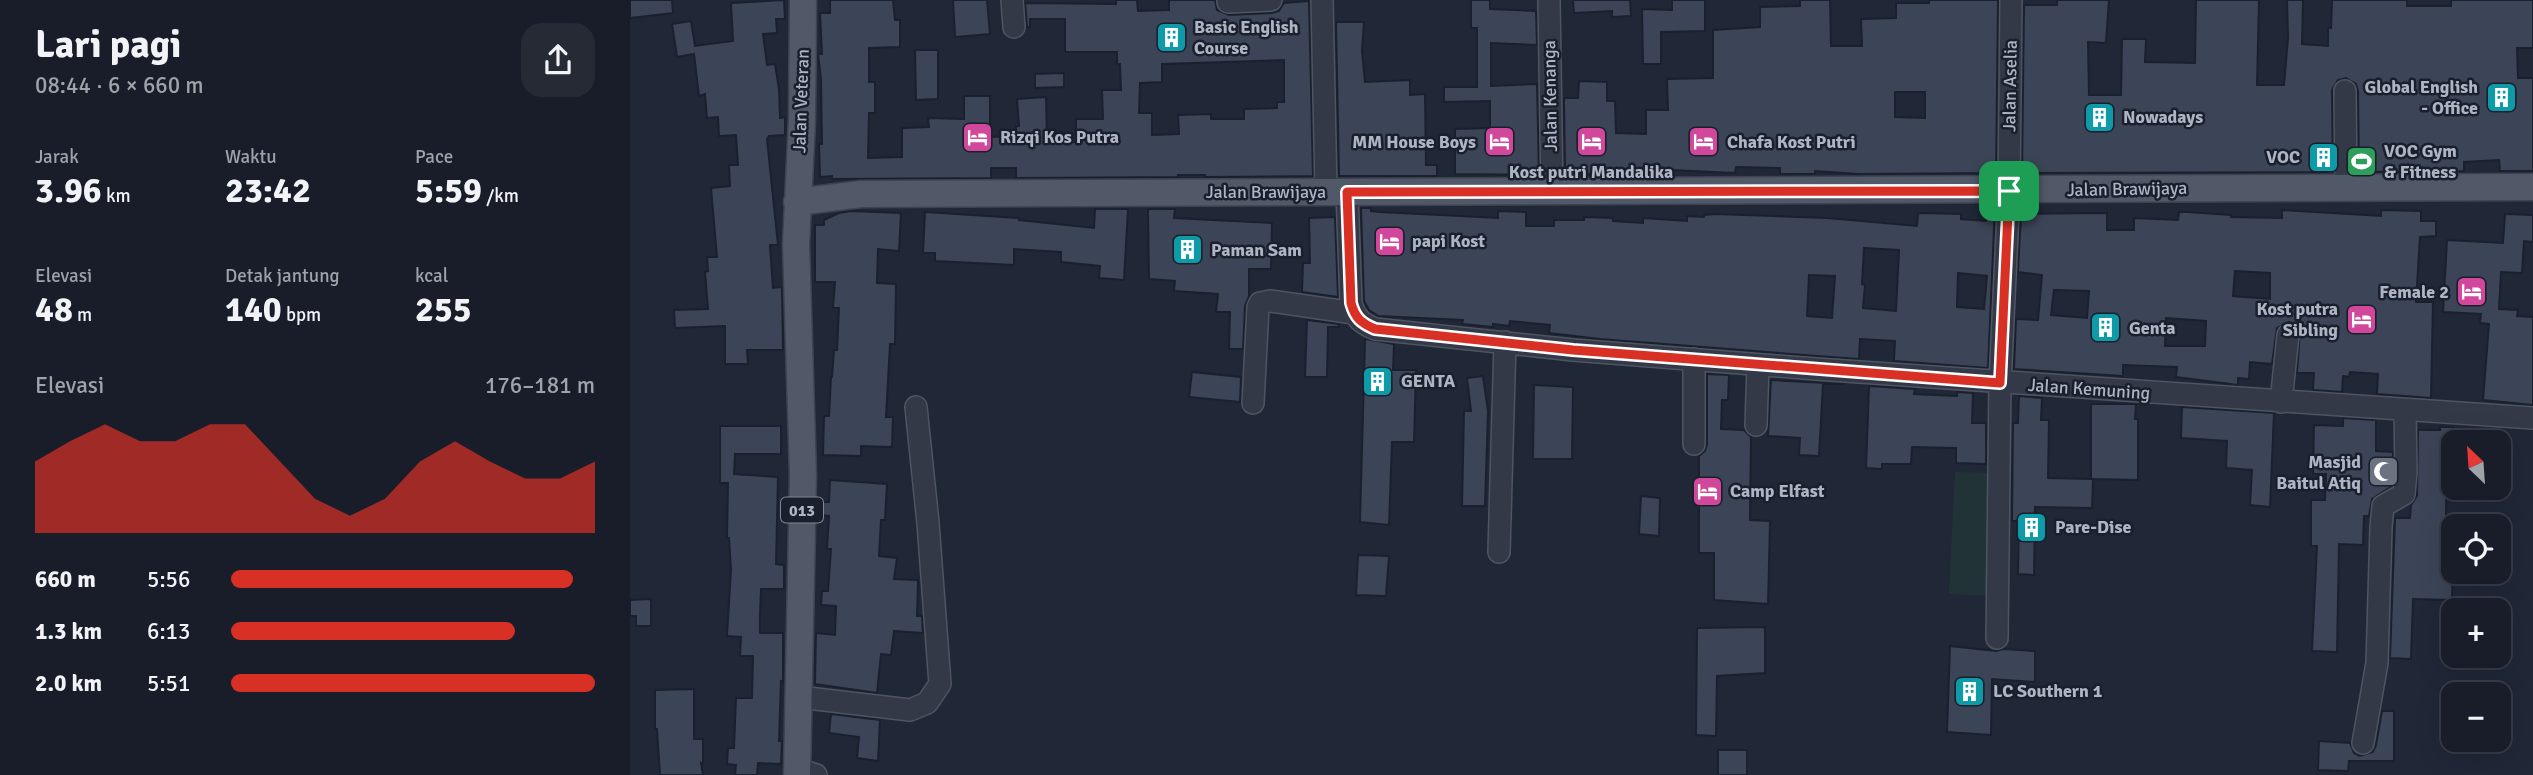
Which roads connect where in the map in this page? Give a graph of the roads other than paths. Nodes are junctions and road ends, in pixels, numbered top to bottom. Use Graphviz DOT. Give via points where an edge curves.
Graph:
graph roads {
  1 [pos="803,0"];
  2 [pos="1012,0"];
  3 [pos="1271,0"];
  4 [pos="1322,0"];
  5 [pos="1549,0"];
  6 [pos="2011,0"];
  7 [pos="1228,2"];
  8 [pos="1014,27"];
  9 [pos="2345,90"];
  10 [pos="2533,187"];
  11 [pos="2346,189"];
  12 [pos="2009,191"];
  13 [pos="1337,192"];
  14 [pos="1552,192"];
  15 [pos="797,202"];
  16 [pos="1354,313"];
  17 [pos="2288,335"];
  18 [pos="1505,342"];
  19 [pos="1694,359"];
  20 [pos="1758,365"];
  21 [pos="2000,383"];
  22 [pos="2281,402"];
  23 [pos="1253,403"];
  24 [pos="916,407"];
  25 [pos="2405,411"];
  26 [pos="2533,418"];
  27 [pos="1756,425"];
  28 [pos="1694,444"];
  29 [pos="1499,552"];
  30 [pos="1997,638"];
  31 [pos="799,697"];
  32 [pos="2364,743"];
  33 [pos="804,773"];
  1 -- 15 [label="main road, Jalan Veteran / 013"];
  2 -- 8 [label="street"];
  3 -- 7 [label="street"];
  4 -- 13 [label="street"];
  5 -- 14 [label="street, Jalan Kenanga"];
  6 -- 12 [label="street, Jalan Aselia"];
  9 -- 11 [label="street"];
  10 -- 11 [label="main road, Jalan Brawijaya"];
  11 -- 12 [label="main road, Jalan Brawijaya"];
  12 -- 14 [label="main road, Jalan Brawijaya"];
  12 -- 21 [label="street, Jalan Aselia"];
  13 -- 14 [label="main road, Jalan Brawijaya"];
  13 -- 15 [label="main road, Jalan Brawijaya" via="861,194"];
  13 -- 16 [label="street"];
  15 -- 31 [label="main road, 013" via="803,475"];
  16 -- 18 [label="street, Jalan Kemuning" via="1362,324 1375,329"];
  16 -- 23 [label="street" via="1266,300 1260,303"];
  17 -- 22 [label="street"];
  18 -- 19 [label="street, Jalan Kemuning"];
  18 -- 29 [label="street"];
  19 -- 20 [label="street, Jalan Kemuning"];
  19 -- 28 [label="street"];
  20 -- 21 [label="street, Jalan Kemuning"];
  20 -- 27 [label="street"];
  21 -- 22 [label="street, Jalan Kemuning"];
  21 -- 30 [label="street, Jalan Aselia"];
  22 -- 25 [label="street, Jalan Kemuning"];
  24 -- 31 [label="street" via="940,684 927,703 910,710"];
  25 -- 26 [label="street, Jalan Kemuning"];
  25 -- 32 [label="street" via="2404,494 2383,506 2376,663"];
  31 -- 33 [label="main road, 013"];
}
